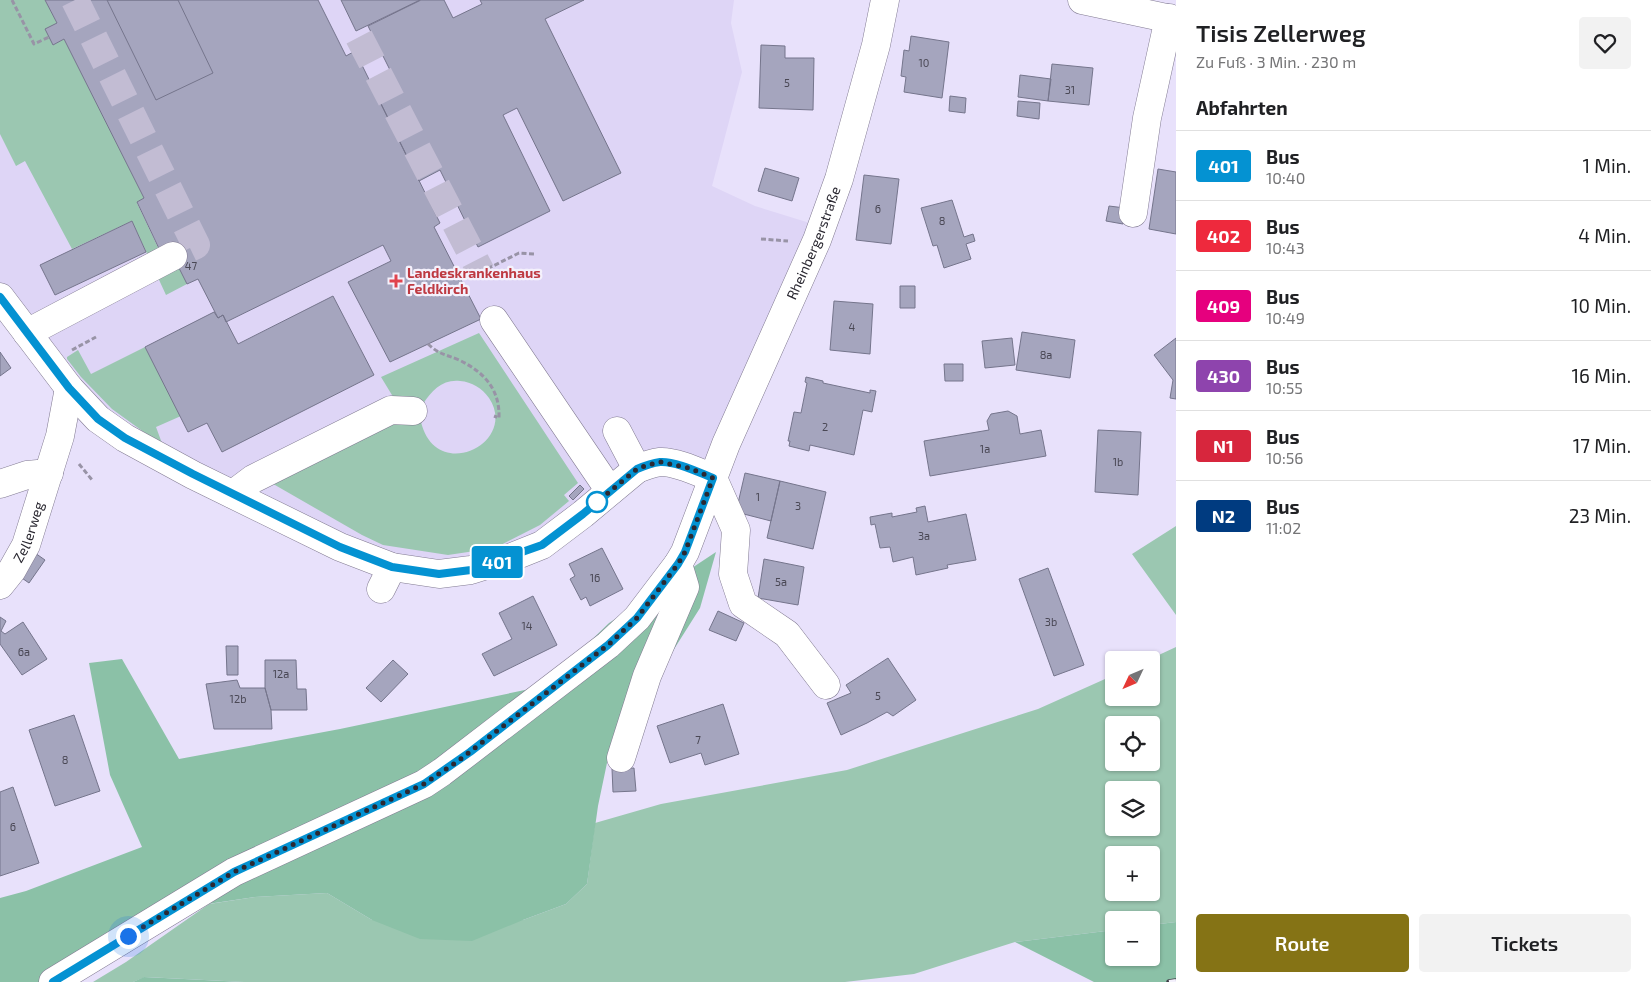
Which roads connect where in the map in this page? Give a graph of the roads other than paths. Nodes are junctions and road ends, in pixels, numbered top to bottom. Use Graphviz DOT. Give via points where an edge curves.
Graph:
graph roads {
  1 [pos="885,0"];
  2 [pos="1098,2"];
  3 [pos="1172,19"];
  4 [pos="1133,213"];
  5 [pos="173,256"];
  6 [pos="0,296"];
  7 [pos="494,320"];
  8 [pos="27,333"];
  9 [pos="69,388"];
  10 [pos="413,411"];
  11 [pos="617,431"];
  12 [pos="637,469"];
  13 [pos="49,473"];
  14 [pos="713,478"];
  15 [pos="0,484"];
  16 [pos="610,492"];
  17 [pos="233,494"];
  18 [pos="678,564"];
  19 [pos="0,585"];
  20 [pos="826,685"];
  21 [pos="621,758"];
  22 [pos="53,982"];
  1 -- 14 [label="street, Rheinbergerstraße" via="876,46 839,179 817,240"];
  2 -- 3 [label="street"];
  3 -- 4 [label="street" via="1148,118"];
  5 -- 8 [label="street"];
  6 -- 8 [label="street"];
  7 -- 16 [label="street"];
  8 -- 9 [label="street"];
  9 -- 13 [label="street, Zellerweg"];
  9 -- 17 [label="street" via="98,419 125,438"];
  10 -- 17 [label="street" via="391,410 252,479"];
  11 -- 12 [label="street"];
  12 -- 14 [label="street" via="661,462"];
  12 -- 16 [label="street"];
  13 -- 15 [label="street" via="27,475"];
  13 -- 19 [label="street, Zellerweg" via="26,545"];
  14 -- 18 [label="street, Rheinbergerstraße"];
  14 -- 20 [label="street" via="736,530 733,574 743,604 787,634"];
  16 -- 17 [label="street" via="542,545 512,557 471,570 386,578 340,547"];
  18 -- 21 [label="street" via="685,587 647,676"];
  18 -- 22 [label="street, Rheinbergerstraße" via="637,618 608,645 442,772 424,784 234,872"];
}
